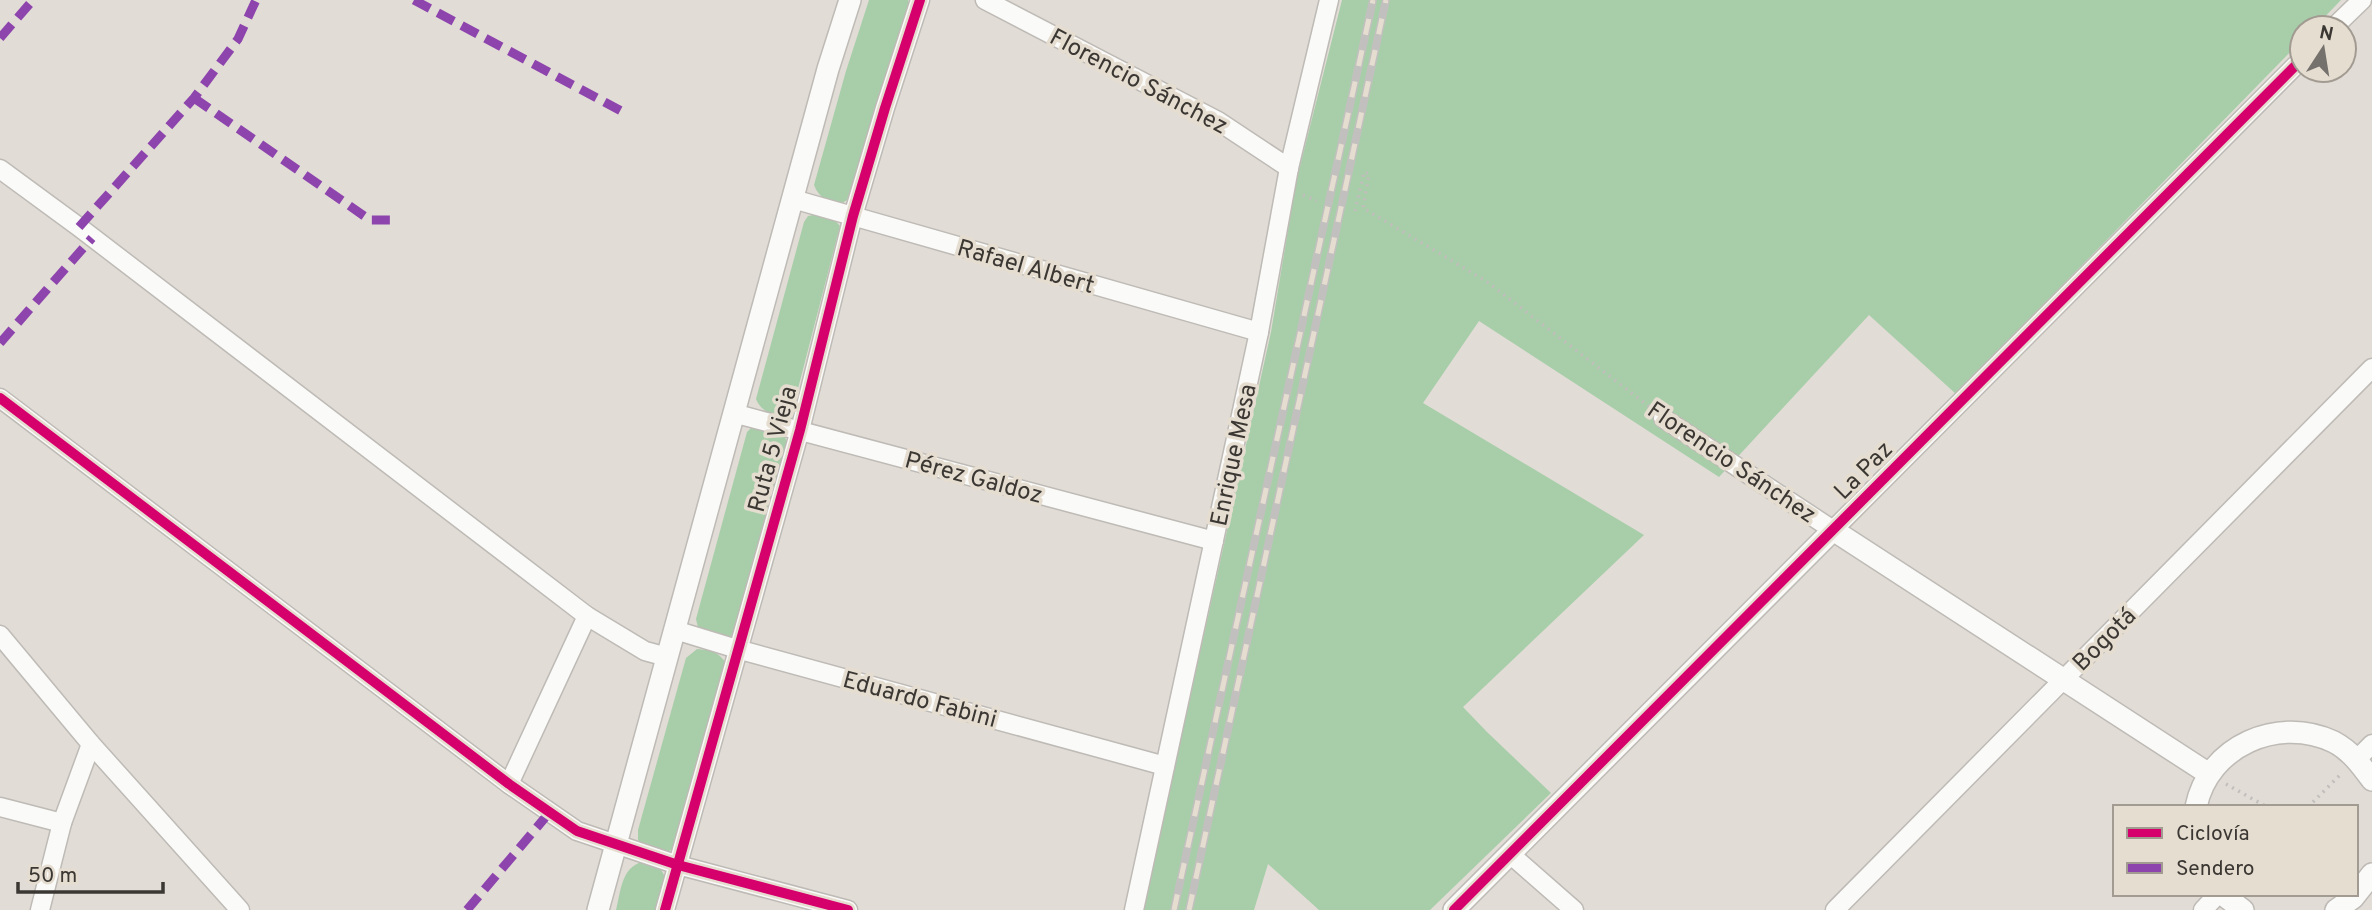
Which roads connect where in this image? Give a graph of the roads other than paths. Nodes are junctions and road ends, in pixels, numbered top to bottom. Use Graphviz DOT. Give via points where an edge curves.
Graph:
graph roads {
  1 [pos="850,0"];
  2 [pos="920,0"];
  3 [pos="985,0"];
  4 [pos="1329,0"];
  5 [pos="2362,0"];
  6 [pos="2348,14"];
  7 [pos="2288,73"];
  8 [pos="1289,168"];
  9 [pos="0,170"];
  10 [pos="793,199"];
  11 [pos="853,216"];
  12 [pos="1259,332"];
  13 [pos="2372,368"];
  14 [pos="0,398"];
  15 [pos="733,413"];
  16 [pos="1663,418"];
  17 [pos="800,430"];
  18 [pos="1833,530"];
  19 [pos="1214,541"];
  20 [pos="587,616"];
  21 [pos="675,630"];
  22 [pos="0,635"];
  23 [pos="737,649"];
  24 [pos="667,657"];
  25 [pos="2064,679"];
  26 [pos="91,744"];
  27 [pos="2372,744"];
  28 [pos="2357,759"];
  29 [pos="1165,766"];
  30 [pos="2209,774"];
  31 [pos="2372,780"];
  32 [pos="509,784"];
  33 [pos="2197,805"];
  34 [pos="0,807"];
  35 [pos="62,824"];
  36 [pos="616,845"];
  37 [pos="1510,854"];
  38 [pos="678,865"];
  39 [pos="2371,878"];
  40 [pos="2358,893"];
  41 [pos="2218,896"];
  42 [pos="2223,896"];
  43 [pos="2356,896"];
  44 [pos="40,910"];
  45 [pos="240,910"];
  46 [pos="598,910"];
  47 [pos="665,910"];
  48 [pos="848,910"];
  49 [pos="1134,910"];
  50 [pos="1454,910"];
  51 [pos="1574,910"];
  52 [pos="1835,910"];
  53 [pos="2203,910"];
  54 [pos="2243,910"];
  55 [pos="2336,910"];
  1 -- 10 [label="street, Ruta 5 Vieja"];
  2 -- 11 [label="street, Ruta 5 Vieja"];
  3 -- 8 [label="street, Florencio Sánchez" via="1217,121"];
  4 -- 8 [label="street, Enrique Mesa"];
  5 -- 6 [label="street"];
  7 -- 18 [label="street, La Paz"];
  8 -- 12 [label="street, Enrique Mesa"];
  9 -- 20 [label="street"];
  10 -- 11 [label="street, Rafael Albert"];
  10 -- 15 [label="street, Ruta 5 Vieja"];
  11 -- 12 [label="street, Rafael Albert"];
  11 -- 17 [label="street, Ruta 5 Vieja"];
  12 -- 19 [label="street, Enrique Mesa"];
  13 -- 25 [label="street, Bogotá"];
  14 -- 32 [label="street"];
  15 -- 17 [label="street, Pérez Galdoz"];
  15 -- 21 [label="street, Ruta 5 Vieja"];
  16 -- 18 [label="street, Florencio Sánchez"];
  17 -- 19 [label="street, Pérez Galdoz"];
  17 -- 23 [label="street, Ruta 5 Vieja"];
  18 -- 25 [label="street, Florencio Sánchez"];
  18 -- 37 [label="street, La Paz"];
  19 -- 29 [label="street, Enrique Mesa"];
  20 -- 24 [label="street" via="645,650"];
  20 -- 32 [label="street"];
  21 -- 23 [label="street, Eduardo Fabini"];
  21 -- 24 [label="street, Ruta 5 Vieja"];
  22 -- 26 [label="street"];
  23 -- 29 [label="street, Eduardo Fabini"];
  23 -- 38 [label="street, Ruta 5 Vieja"];
  24 -- 36 [label="street, Ruta 5 Vieja"];
  25 -- 30 [label="street, Florencio Sánchez"];
  25 -- 52 [label="street, Bogotá"];
  26 -- 35 [label="street"];
  26 -- 45 [label="street"];
  27 -- 28 [label="street"];
  28 -- 30 [label="street" via="2334,742 2307,733 2280,732 2252,739 2228,753"];
  28 -- 31 [label="street"];
  29 -- 49 [label="street, Enrique Mesa"];
  30 -- 33 [label="street"];
  32 -- 36 [label="street" via="578,831"];
  34 -- 35 [label="street"];
  35 -- 44 [label="street"];
  36 -- 38 [label="street"];
  36 -- 46 [label="street, Ruta 5 Vieja"];
  37 -- 50 [label="street, La Paz"];
  37 -- 51 [label="street"];
  38 -- 47 [label="street, Ruta 5 Vieja"];
  38 -- 48 [label="street"];
  39 -- 40 [label="street"];
  41 -- 53 [label="street"];
  42 -- 54 [label="street"];
  43 -- 55 [label="street"];
}
